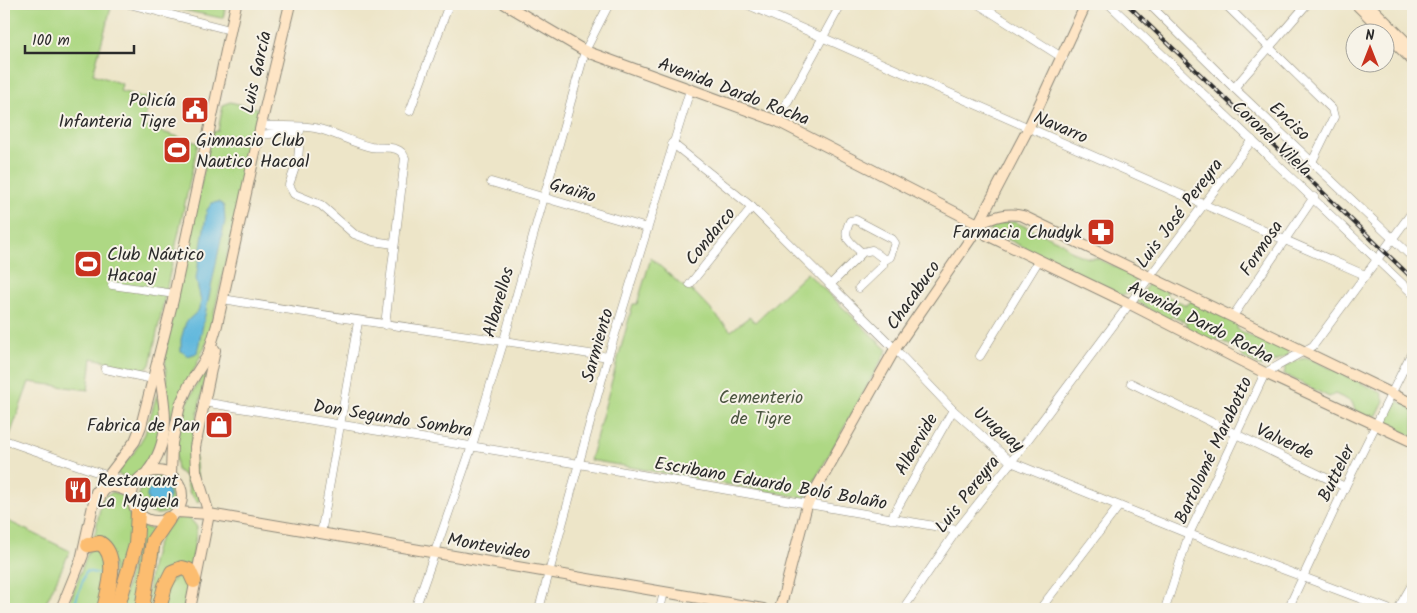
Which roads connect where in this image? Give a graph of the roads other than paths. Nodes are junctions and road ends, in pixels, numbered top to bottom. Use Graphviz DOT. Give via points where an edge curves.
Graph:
graph roads {
  1 [pos="129,4"];
  2 [pos="236,4"];
  3 [pos="290,4"];
  4 [pos="449,4"];
  5 [pos="505,4"];
  6 [pos="609,4"];
  7 [pos="746,4"];
  8 [pos="841,4"];
  9 [pos="978,4"];
  10 [pos="1086,4"];
  11 [pos="1109,4"];
  12 [pos="1149,4"];
  13 [pos="1224,4"];
  14 [pos="1307,4"];
  15 [pos="1356,4"];
  16 [pos="1368,4"];
  17 [pos="230,30"];
  18 [pos="823,37"];
  19 [pos="1270,48"];
  20 [pos="1413,49"];
  21 [pos="585,51"];
  22 [pos="1063,58"];
  23 [pos="1413,61"];
  24 [pos="1234,88"];
  25 [pos="690,90"];
  26 [pos="410,111"];
  27 [pos="776,121"];
  28 [pos="1028,129"];
  29 [pos="260,130"];
  30 [pos="296,130"];
  31 [pos="1252,140"];
  32 [pos="672,143"];
  33 [pos="1312,162"];
  34 [pos="491,182"];
  35 [pos="543,197"];
  36 [pos="1314,197"];
  37 [pos="1205,205"];
  38 [pos="752,207"];
  39 [pos="1413,211"];
  40 [pos="978,224"];
  41 [pos="647,228"];
  42 [pos="1393,238"];
  43 [pos="1285,240"];
  44 [pos="394,244"];
  45 [pos="862,253"];
  46 [pos="1413,258"];
  47 [pos="882,260"];
  48 [pos="1039,260"];
  49 [pos="1377,260"];
  50 [pos="1365,275"];
  51 [pos="1149,277"];
  52 [pos="690,284"];
  53 [pos="112,285"];
  54 [pos="830,285"];
  55 [pos="859,288"];
  56 [pos="175,294"];
  57 [pos="1413,294"];
  58 [pos="223,299"];
  59 [pos="1130,304"];
  60 [pos="1233,316"];
  61 [pos="358,322"];
  62 [pos="217,325"];
  63 [pos="385,325"];
  64 [pos="504,340"];
  65 [pos="895,349"];
  66 [pos="1413,350"];
  67 [pos="1304,352"];
  68 [pos="980,356"];
  69 [pos="608,357"];
  70 [pos="158,365"];
  71 [pos="105,369"];
  72 [pos="1265,373"];
  73 [pos="153,379"];
  74 [pos="1131,384"];
  75 [pos="1392,393"];
  76 [pos="203,402"];
  77 [pos="1413,404"];
  78 [pos="953,410"];
  79 [pos="1376,424"];
  80 [pos="340,426"];
  81 [pos="1237,435"];
  82 [pos="4,440"];
  83 [pos="1413,442"];
  84 [pos="472,446"];
  85 [pos="1011,462"];
  86 [pos="579,464"];
  87 [pos="147,472"];
  88 [pos="171,474"];
  89 [pos="108,475"];
  90 [pos="115,486"];
  91 [pos="1345,487"];
  92 [pos="134,488"];
  93 [pos="183,496"];
  94 [pos="808,505"];
  95 [pos="1118,506"];
  96 [pos="192,512"];
  97 [pos="138,513"];
  98 [pos="209,514"];
  99 [pos="173,515"];
  100 [pos="891,519"];
  101 [pos="957,530"];
  102 [pos="204,534"];
  103 [pos="321,534"];
  104 [pos="1190,534"];
  105 [pos="88,545"];
  106 [pos="436,553"];
  107 [pos="81,560"];
  108 [pos="550,573"];
  109 [pos="1304,576"];
  110 [pos="194,581"];
  111 [pos="1413,584"];
  112 [pos="664,592"];
  113 [pos="61,609"];
  114 [pos="104,609"];
  115 [pos="117,609"];
  116 [pos="142,609"];
  117 [pos="159,609"];
  118 [pos="190,609"];
  119 [pos="415,609"];
  120 [pos="539,609"];
  121 [pos="660,609"];
  122 [pos="763,609"];
  123 [pos="780,609"];
  124 [pos="903,609"];
  125 [pos="1040,609"];
  126 [pos="1165,609"];
  127 [pos="1288,609"];
  128 [pos="1388,609"];
  129 [pos="1398,609"];
  1 -- 17 [label="street"];
  2 -- 17 [label="main road, Luis García"];
  3 -- 29 [label="main road, Luis García"];
  4 -- 26 [label="street"];
  5 -- 21 [label="main road, Avenida Dardo Rocha"];
  6 -- 21 [label="street, Albarellos"];
  7 -- 18 [label="street, Navarro"];
  8 -- 18 [label="street"];
  9 -- 22 [label="street"];
  10 -- 22 [label="main road, Chacabuco"];
  11 -- 31 [label="street, Coronel Vilela"];
  12 -- 24 [label="street, Enciso"];
  13 -- 19 [label="street"];
  14 -- 19 [label="street"];
  15 -- 23 [label="main road"];
  16 -- 20 [label="main road"];
  17 -- 56 [label="main road, Luis García"];
  18 -- 27 [label="street"];
  18 -- 28 [label="street, Navarro"];
  19 -- 24 [label="street"];
  19 -- 33 [label="street" via="1334,113"];
  21 -- 25 [label="main road, Avenida Dardo Rocha"];
  21 -- 35 [label="street, Albarellos"];
  22 -- 28 [label="main road, Chacabuco"];
  24 -- 33 [label="street, Enciso"];
  25 -- 27 [label="main road, Avenida Dardo Rocha"];
  25 -- 32 [label="street, Sarmiento"];
  27 -- 40 [label="main road, Avenida Dardo Rocha"];
  28 -- 37 [label="street, Navarro"];
  28 -- 40 [label="main road, Chacabuco"];
  29 -- 30 [label="street"];
  29 -- 58 [label="main road, Luis García"];
  30 -- 44 [label="street" via="298,159 289,185 294,194 321,205 354,234"];
  30 -- 44 [label="street" via="323,130 349,141 403,152 405,158"];
  31 -- 36 [label="street, Coronel Vilela"];
  31 -- 37 [label="street, Luis José Pereyra"];
  32 -- 38 [label="street, Uruguay"];
  32 -- 41 [label="street, Sarmiento"];
  33 -- 42 [label="street, Enciso"];
  34 -- 35 [label="street, Graiño"];
  35 -- 41 [label="street, Graiño"];
  35 -- 64 [label="street, Albarellos"];
  36 -- 43 [label="street, Formosa"];
  36 -- 49 [label="street, Coronel Vilela"];
  37 -- 43 [label="street, Navarro"];
  37 -- 51 [label="street, Luis José Pereyra"];
  38 -- 52 [label="street, Condarco"];
  38 -- 54 [label="street, Uruguay"];
  39 -- 42 [label="street, Bartolomé Marabotto"];
  40 -- 48 [label="main road, Avenida Dardo Rocha" via="987,235"];
  40 -- 51 [label="main road, Avenida Dardo Rocha" via="995,216 1012,213 1023,216"];
  40 -- 65 [label="main road, Chacabuco" via="972,238"];
  41 -- 69 [label="street, Sarmiento"];
  42 -- 46 [label="street, Enciso"];
  42 -- 49 [label="street, Bartolomé Marabotto"];
  43 -- 50 [label="street, Navarro"];
  43 -- 60 [label="street, Formosa"];
  44 -- 63 [label="street"];
  45 -- 47 [label="street" via="872,250"];
  45 -- 47 [label="street" via="845,234 853,220 894,241 890,257"];
  45 -- 54 [label="street"];
  47 -- 55 [label="street" via="883,265"];
  48 -- 59 [label="main road, Avenida Dardo Rocha"];
  48 -- 68 [label="street"];
  49 -- 50 [label="street, Bartolomé Marabotto"];
  49 -- 57 [label="street, Coronel Vilela"];
  50 -- 67 [label="street, Bartolomé Marabotto" via="1314,346"];
  51 -- 59 [label="street, Luis José Pereyra"];
  51 -- 60 [label="main road, Avenida Dardo Rocha"];
  53 -- 56 [label="street"];
  54 -- 65 [label="street, Uruguay"];
  56 -- 70 [label="main road, Luis García"];
  58 -- 61 [label="street"];
  58 -- 62 [label="main road, Luis García"];
  59 -- 72 [label="main road, Avenida Dardo Rocha"];
  59 -- 85 [label="street, Luis Pereyra"];
  60 -- 67 [label="main road, Avenida Dardo Rocha"];
  61 -- 63 [label="street"];
  61 -- 80 [label="street"];
  62 -- 76 [label="main road, Luis García"];
  62 -- 88 [label="main road, Luis García" via="208,355 180,405 172,443"];
  63 -- 64 [label="street"];
  64 -- 69 [label="street"];
  64 -- 84 [label="street, Albarellos"];
  65 -- 78 [label="street, Uruguay"];
  65 -- 94 [label="main road, Chacabuco"];
  66 -- 75 [label="street, Butteler"];
  67 -- 72 [label="street, Bartolomé Marabotto"];
  67 -- 75 [label="main road, Avenida Dardo Rocha"];
  69 -- 86 [label="street, Sarmiento"];
  70 -- 73 [label="main road, Luis García"];
  70 -- 87 [label="main road, Luis García" via="166,429 156,461"];
  71 -- 73 [label="street"];
  72 -- 79 [label="main road, Avenida Dardo Rocha"];
  72 -- 81 [label="street, Bartolomé Marabotto"];
  73 -- 89 [label="main road, Luis García" via="136,441"];
  74 -- 81 [label="street, Valverde"];
  75 -- 77 [label="main road, Avenida Dardo Rocha"];
  75 -- 79 [label="street, Butteler"];
  76 -- 80 [label="street, Don Segundo Sombra"];
  76 -- 98 [label="main road, Luis García" via="196,437 196,471"];
  78 -- 85 [label="street, Uruguay"];
  78 -- 100 [label="street, Albervide"];
  79 -- 83 [label="main road, Avenida Dardo Rocha"];
  79 -- 91 [label="street, Butteler"];
  80 -- 84 [label="street, Don Segundo Sombra"];
  80 -- 103 [label="street"];
  81 -- 91 [label="street, Valverde"];
  81 -- 104 [label="street, Bartolomé Marabotto"];
  82 -- 89 [label="street"];
  84 -- 86 [label="street, Don Segundo Sombra"];
  84 -- 106 [label="street, Albarellos"];
  85 -- 95 [label="street, Uruguay"];
  85 -- 101 [label="street, Luis Pereyra"];
  86 -- 94 [label="street, Escribano Eduardo Boló Bolaño"];
  86 -- 108 [label="street, Sarmiento"];
  87 -- 88 [label="main road" via="159,470"];
  87 -- 92 [label="main road"];
  88 -- 93 [label="main road" via="180,484"];
  89 -- 90 [label="street"];
  89 -- 92 [label="street"];
  89 -- 107 [label="main road, Luis García" via="94,499"];
  90 -- 92 [label="main road"];
  90 -- 105 [label="main road, Luis García" via="103,491"];
  91 -- 109 [label="street, Butteler"];
  92 -- 97 [label="main road" via="132,500"];
  93 -- 98 [label="main road, Montevideo"];
  93 -- 99 [label="main road"];
  94 -- 100 [label="street, Escribano Eduardo Boló Bolaño"];
  94 -- 123 [label="main road, Chacabuco"];
  95 -- 104 [label="street, Uruguay"];
  95 -- 125 [label="street"];
  96 -- 98 [label="main road, Montevideo"];
  96 -- 99 [label="main road, Montevideo"];
  96 -- 102 [label="main road" via="202,521"];
  97 -- 99 [label="main road" via="149,520"];
  97 -- 115 [label="highway" via="136,545"];
  98 -- 102 [label="main road"];
  98 -- 103 [label="main road, Montevideo"];
  99 -- 116 [label="highway" via="153,541"];
  100 -- 101 [label="street, Escribano Eduardo Boló Bolaño"];
  101 -- 124 [label="street, Luis Pereyra"];
  102 -- 110 [label="main road"];
  103 -- 106 [label="main road, Montevideo"];
  104 -- 109 [label="street, Uruguay"];
  104 -- 126 [label="street, Bartolomé Marabotto"];
  105 -- 107 [label="main road, Luis García"];
  105 -- 114 [label="highway" via="100,543 109,554 111,568"];
  106 -- 108 [label="main road, Montevideo"];
  106 -- 119 [label="street, Albarellos"];
  107 -- 113 [label="main road, Luis García"];
  108 -- 112 [label="main road, Montevideo"];
  108 -- 120 [label="street, Sarmiento"];
  109 -- 127 [label="street, Butteler"];
  109 -- 128 [label="street, Uruguay"];
  110 -- 117 [label="highway" via="189,570 182,568 172,572"];
  110 -- 118 [label="main road"];
  111 -- 129 [label="street"];
  112 -- 121 [label="street"];
  112 -- 122 [label="main road, Montevideo"];
}
